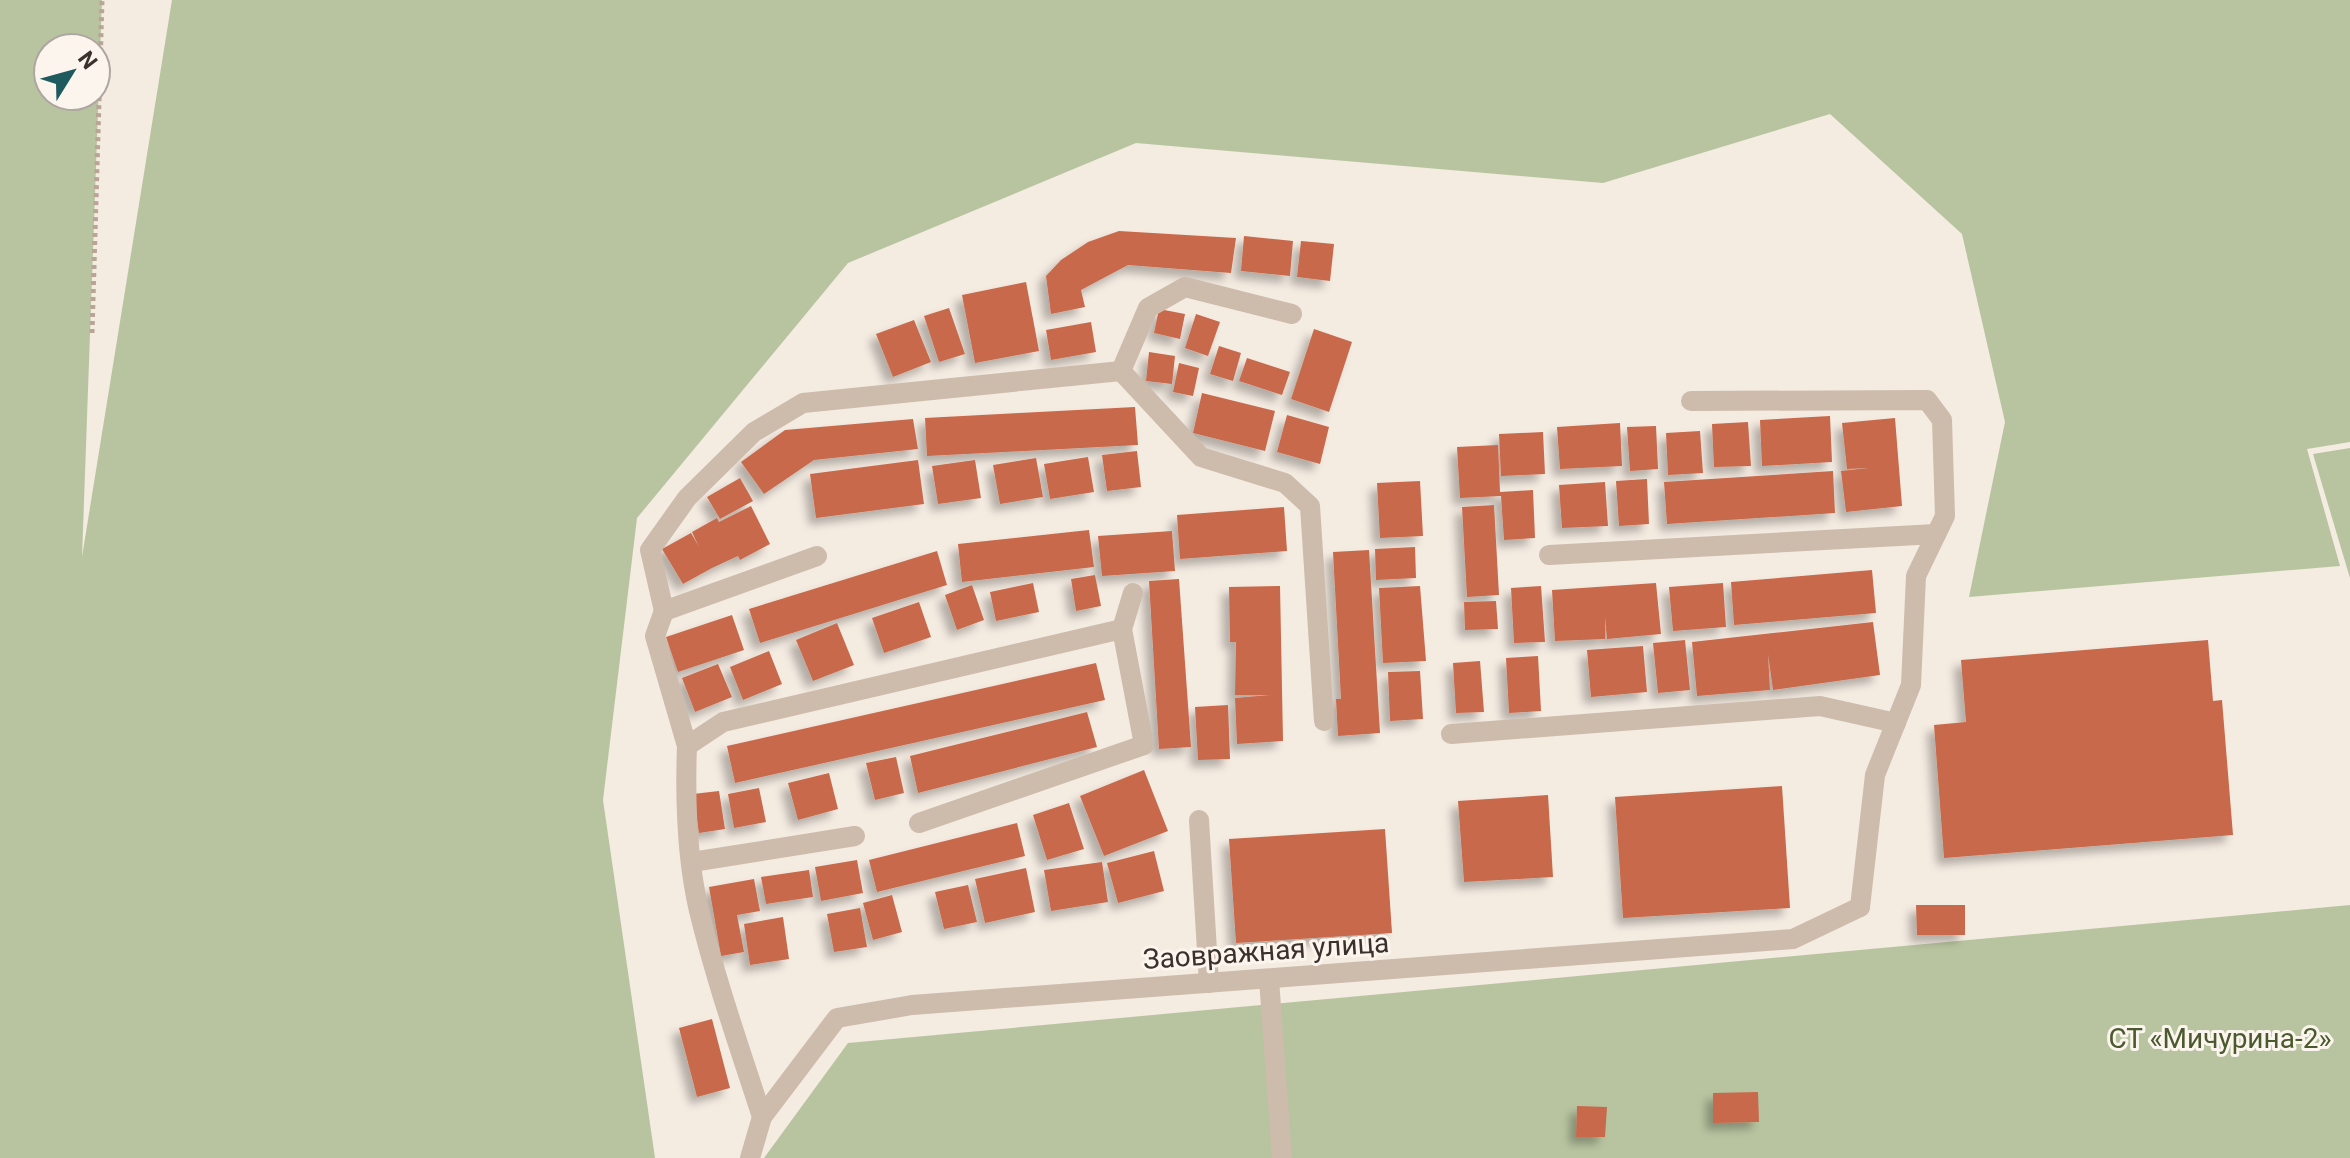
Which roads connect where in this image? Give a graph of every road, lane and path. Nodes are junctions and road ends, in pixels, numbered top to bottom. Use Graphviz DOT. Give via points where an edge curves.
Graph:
graph roads {
  1 [pos="102,0"];
  2 [pos="1292,314"];
  3 [pos="92,333"];
  4 [pos="1121,371"];
  5 [pos="1691,401"];
  6 [pos="1936,534"];
  7 [pos="1549,555"];
  8 [pos="817,556"];
  9 [pos="1133,593"];
  10 [pos="664,611"];
  11 [pos="1122,629"];
  12 [pos="1324,721"];
  13 [pos="1896,723"];
  14 [pos="1451,734"];
  15 [pos="687,746"];
  16 [pos="1199,820"];
  17 [pos="919,823"];
  18 [pos="855,836"];
  19 [pos="692,862"];
  20 [pos="1269,979"];
  21 [pos="1209,983"];
  22 [pos="762,1117"];
  23 [pos="750,1158"];
  24 [pos="1282,1158"];
  1 -- 3 [label="path"];
  2 -- 4 [label="street" via="1185,287 1148,308"];
  4 -- 10 [label="street" via="803,403 754,432 687,498 650,550"];
  4 -- 12 [label="street" via="1201,457 1285,483 1310,506"];
  5 -- 6 [label="street" via="1927,400 1942,420 1945,516"];
  6 -- 7 [label="street"];
  6 -- 13 [label="street" via="1916,576 1911,685"];
  8 -- 10 [label="street"];
  9 -- 11 [label="street"];
  10 -- 15 [label="street" via="655,636"];
  11 -- 15 [label="street" via="723,722"];
  11 -- 17 [label="street" via="1144,745"];
  13 -- 14 [label="street" via="1820,706"];
  13 -- 20 [label="street, Заовражная улица" via="1875,775 1860,907 1793,939"];
  15 -- 19 [label="street" via="685,798"];
  16 -- 21 [label="street"];
  18 -- 19 [label="street"];
  19 -- 22 [label="street" via="698,909"];
  20 -- 21 [label="street, Заовражная улица"];
  20 -- 24 [label="street"];
  21 -- 22 [label="street, Заовражная улица" via="912,1005 837,1018"];
  22 -- 23 [label="street, Заовражная улица"];
}
